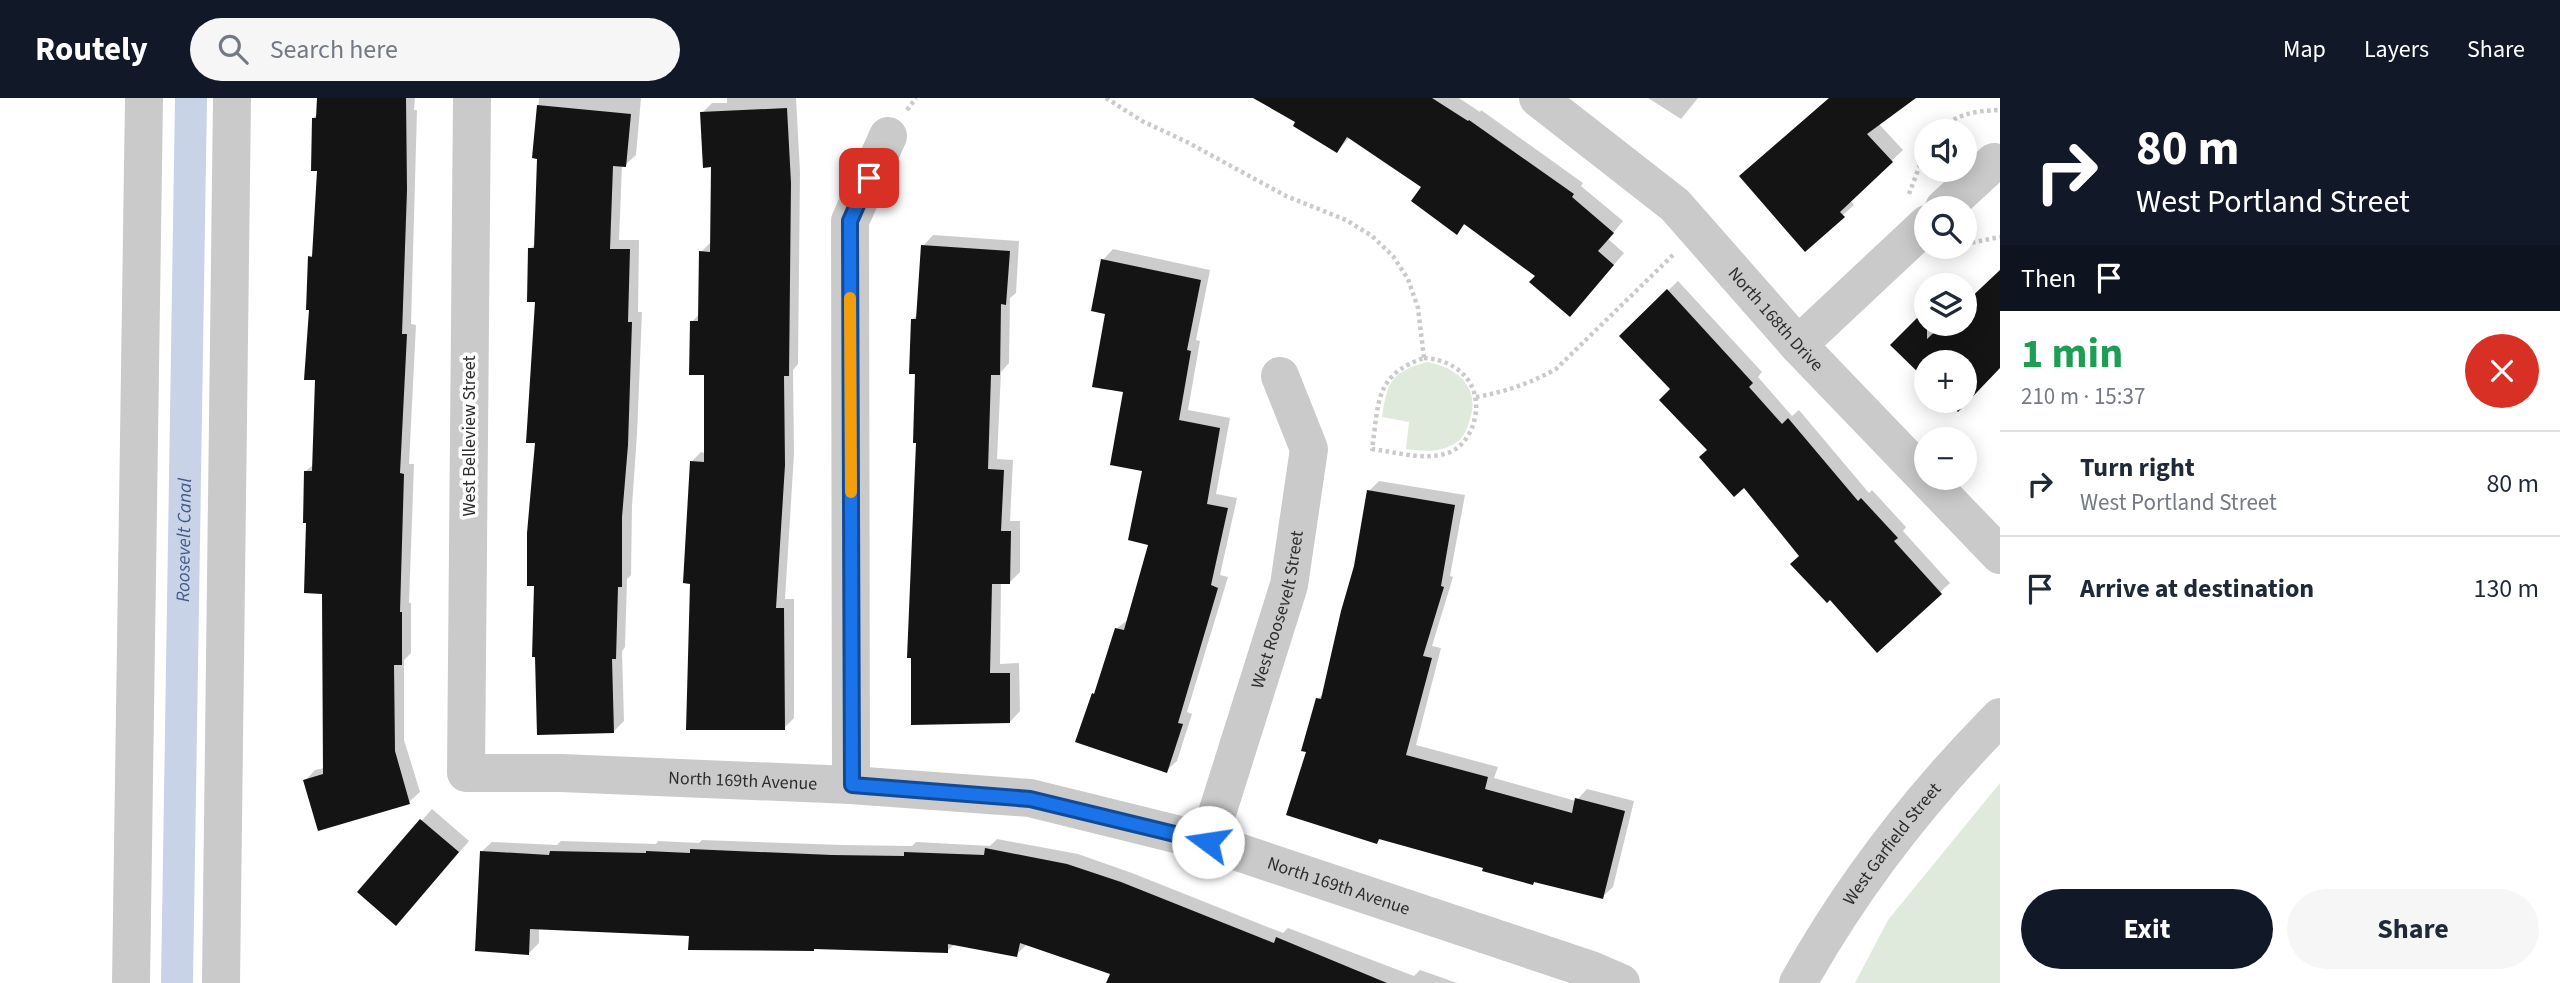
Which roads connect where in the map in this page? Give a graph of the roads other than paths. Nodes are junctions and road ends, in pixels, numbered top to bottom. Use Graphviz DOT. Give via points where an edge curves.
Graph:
graph roads {
  1 [pos="144,98"];
  2 [pos="232,98"];
  3 [pos="472,98"];
  4 [pos="1538,98"];
  5 [pos="888,135"];
  6 [pos="1994,162"];
  7 [pos="1957,196"];
  8 [pos="1914,236"];
  9 [pos="1798,345"];
  10 [pos="1280,376"];
  11 [pos="2000,555"];
  12 [pos="2000,717"];
  13 [pos="466,773"];
  14 [pos="852,785"];
  15 [pos="1208,842"];
  16 [pos="131,983"];
  17 [pos="221,983"];
  18 [pos="1621,983"];
  19 [pos="1798,983"];
  1 -- 16 [label="street"];
  2 -- 17 [label="street"];
  3 -- 13 [label="street, West Belleview Street"];
  4 -- 9 [label="street, North 168th Drive" via="1675,205"];
  5 -- 14 [label="street" via="850,221"];
  6 -- 7 [label="street"];
  8 -- 9 [label="street"];
  9 -- 11 [label="street, North 168th Drive"];
  10 -- 15 [label="street, West Roosevelt Street" via="1309,449 1289,585"];
  12 -- 19 [label="street, West Garfield Street" via="1881,855"];
  13 -- 14 [label="street, North 169th Avenue"];
  14 -- 15 [label="street, North 169th Avenue" via="1030,799"];
  15 -- 18 [label="street, North 169th Avenue"];
}
